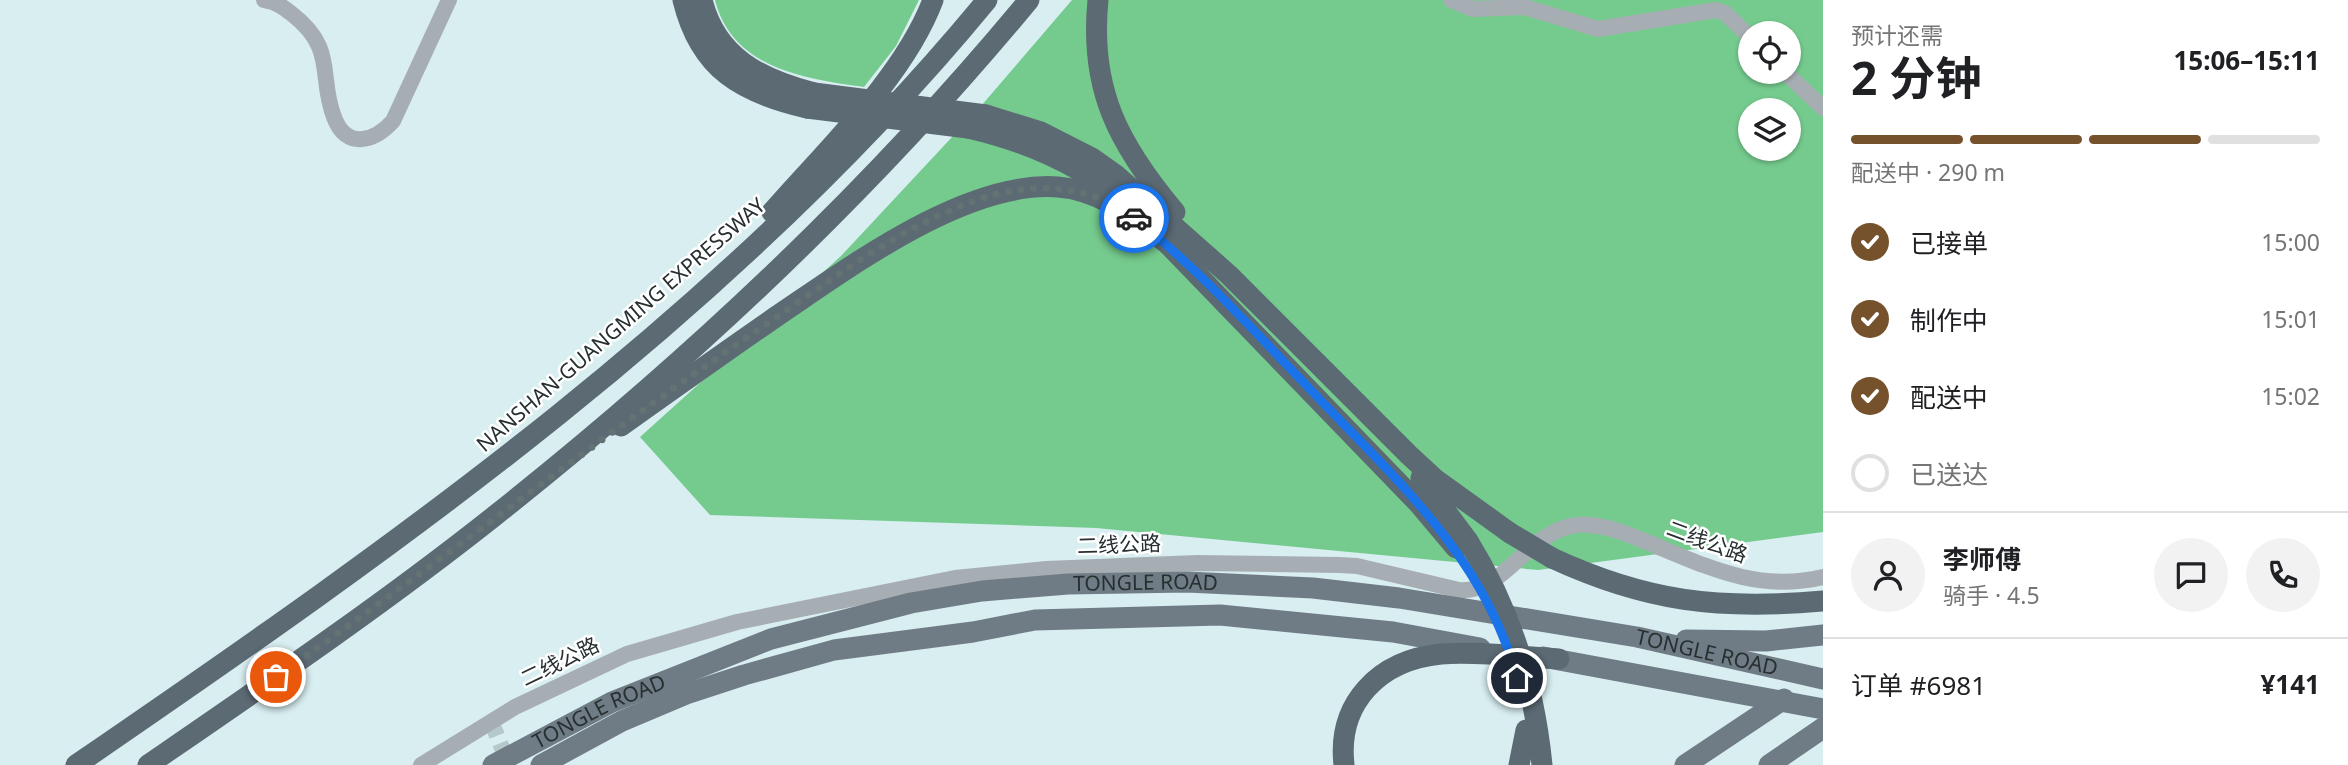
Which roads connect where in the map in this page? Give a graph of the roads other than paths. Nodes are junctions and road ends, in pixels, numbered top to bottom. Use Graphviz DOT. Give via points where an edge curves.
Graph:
graph roads {
  1 [pos="264,0"];
  2 [pos="449,0"];
  3 [pos="683,0"];
  4 [pos="702,0"];
  5 [pos="933,0"];
  6 [pos="987,0"];
  7 [pos="1029,0"];
  8 [pos="1098,0"];
  9 [pos="1451,0"];
  10 [pos="1717,5"];
  11 [pos="1738,25"];
  12 [pos="1798,84"];
  13 [pos="810,100"];
  14 [pos="1823,108"];
  15 [pos="1169,245"];
  16 [pos="1229,275"];
  17 [pos="707,287"];
  18 [pos="1376,423"];
  19 [pos="496,515"];
  20 [pos="1462,544"];
  21 [pos="1823,578"];
  22 [pos="1823,601"];
  23 [pos="1823,635"];
  24 [pos="1637,637"];
  25 [pos="1559,659"];
  26 [pos="1823,679"];
  27 [pos="1780,701"];
  28 [pos="1823,709"];
  29 [pos="1823,728"];
  30 [pos="1526,730"];
  31 [pos="76,765"];
  32 [pos="148,765"];
  33 [pos="421,765"];
  34 [pos="493,765"];
  35 [pos="541,765"];
  36 [pos="1344,765"];
  37 [pos="1519,765"];
  38 [pos="1528,765"];
  39 [pos="1542,765"];
  40 [pos="1685,765"];
  41 [pos="1769,765"];
  1 -- 2 [label="street" via="276,1 317,41 334,117 348,133 367,141 380,136 393,121"];
  3 -- 13 [label="highway" via="688,20 707,53 733,82 770,99"];
  4 -- 13 [label="highway" via="707,22 729,51 753,71"];
  5 -- 17 [label="highway" via="920,30 885,81"];
  6 -- 17 [label="highway, NANSHAN-GUANGMING EXPRESSWAY" via="855,148"];
  7 -- 19 [label="highway" via="818,233 649,386"];
  8 -- 16 [label="highway" via="1098,66 1117,130 1139,168"];
  9 -- 10 [label="street" via="1473,9 1524,7 1598,29"];
  10 -- 11 [label="street"];
  12 -- 14 [label="street"];
  13 -- 15 [label="highway, bridge" via="968,128 1025,144 1079,169 1127,203"];
  13 -- 16 [label="highway, bridge" via="986,115 1041,132 1092,158 1139,193"];
  15 -- 19 [label="highway" via="1125,211 1075,190 1027,190 964,205 824,285"];
  15 -- 20 [label="highway"];
  16 -- 18 [label="highway"];
  17 -- 31 [label="highway, NANSHAN-GUANGMING EXPRESSWAY" via="549,425 414,529"];
  18 -- 20 [label="highway"];
  18 -- 22 [label="highway, bridge" via="1435,479 1510,533 1552,558 1617,585 1690,603 1735,606"];
  19 -- 32 [label="highway"];
  20 -- 30 [label="highway" via="1501,630"];
  20 -- 39 [label="highway, bridge" via="1496,590 1518,647 1538,723"];
  21 -- 33 [label="street, 二线公路" via="1765,583 1625,533 1577,526 1550,534 1489,583 1468,591 1340,565 1123,565 955,578 737,622 627,653 515,707"];
  23 -- 24 [label="main road" via="1726,642"];
  24 -- 26 [label="main road, TONGLE ROAD"];
  24 -- 34 [label="main road, TONGLE ROAD" via="1313,588 1128,581 982,592 898,606 771,639 612,702"];
  25 -- 27 [label="main road, TONGLE ROAD"];
  25 -- 35 [label="main road, TONGLE ROAD" via="1392,632 1220,615 1035,620 834,650 744,675 622,722"];
  25 -- 36 [label="highway" via="1441,654 1392,668 1357,699 1346,720"];
  26 -- 27 [label="main road"];
  27 -- 28 [label="main road, TONGLE ROAD"];
  27 -- 40 [label="main road"];
  29 -- 41 [label="main road"];
  30 -- 37 [label="highway"];
  30 -- 38 [label="highway"];
}
